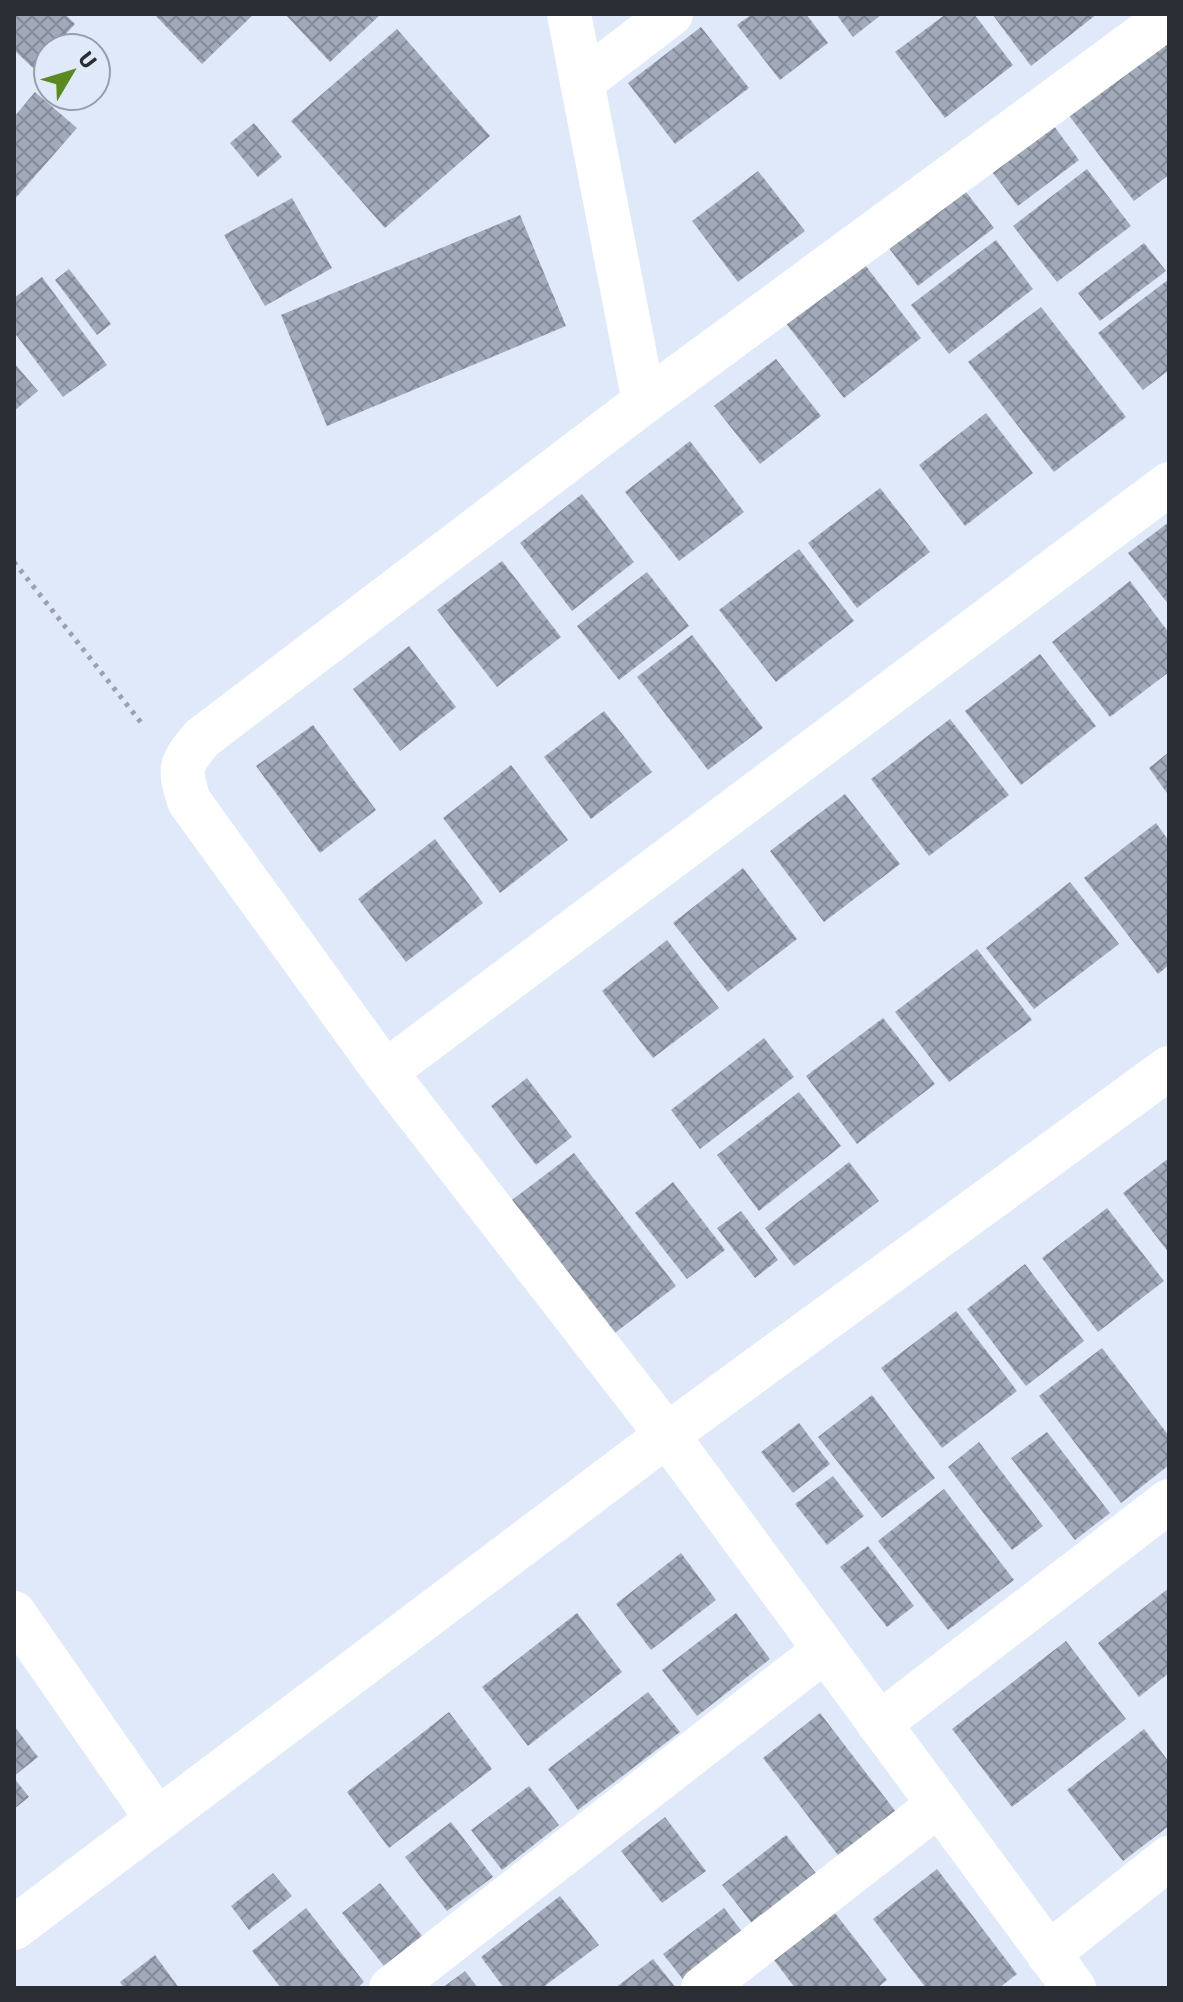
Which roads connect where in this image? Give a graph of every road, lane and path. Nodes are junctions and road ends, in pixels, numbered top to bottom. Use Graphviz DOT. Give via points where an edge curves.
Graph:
graph roads {
  1 [pos="569,14"];
  2 [pos="671,14"];
  3 [pos="1169,16"];
  4 [pos="582,82"];
  5 [pos="644,402"];
  6 [pos="1169,484"];
  7 [pos="14,562"];
  8 [pos="180,773"];
  9 [pos="1169,1068"];
  10 [pos="385,1072"];
  11 [pos="667,1435"];
  12 [pos="1169,1501"];
  13 [pos="14,1613"];
  14 [pos="825,1650"];
  15 [pos="879,1724"];
  16 [pos="938,1805"];
  17 [pos="157,1819"];
  18 [pos="1169,1858"];
  19 [pos="14,1928"];
  20 [pos="1048,1954"];
  21 [pos="391,1988"];
  22 [pos="703,1988"];
  23 [pos="1074,1988"];
  1 -- 4 [label="street"];
  2 -- 4 [label="street"];
  3 -- 5 [label="street"];
  4 -- 5 [label="street"];
  5 -- 8 [label="street" via="202,738"];
  6 -- 10 [label="street"];
  7 -- 8 [label="path"];
  8 -- 10 [label="street" via="189,801"];
  9 -- 11 [label="street"];
  10 -- 11 [label="street"];
  11 -- 14 [label="street"];
  11 -- 17 [label="street"];
  12 -- 15 [label="street"];
  13 -- 17 [label="street"];
  14 -- 15 [label="street"];
  14 -- 21 [label="street"];
  15 -- 16 [label="street"];
  16 -- 20 [label="street"];
  16 -- 22 [label="street"];
  17 -- 19 [label="street"];
  18 -- 20 [label="street"];
  20 -- 23 [label="street"];
}
